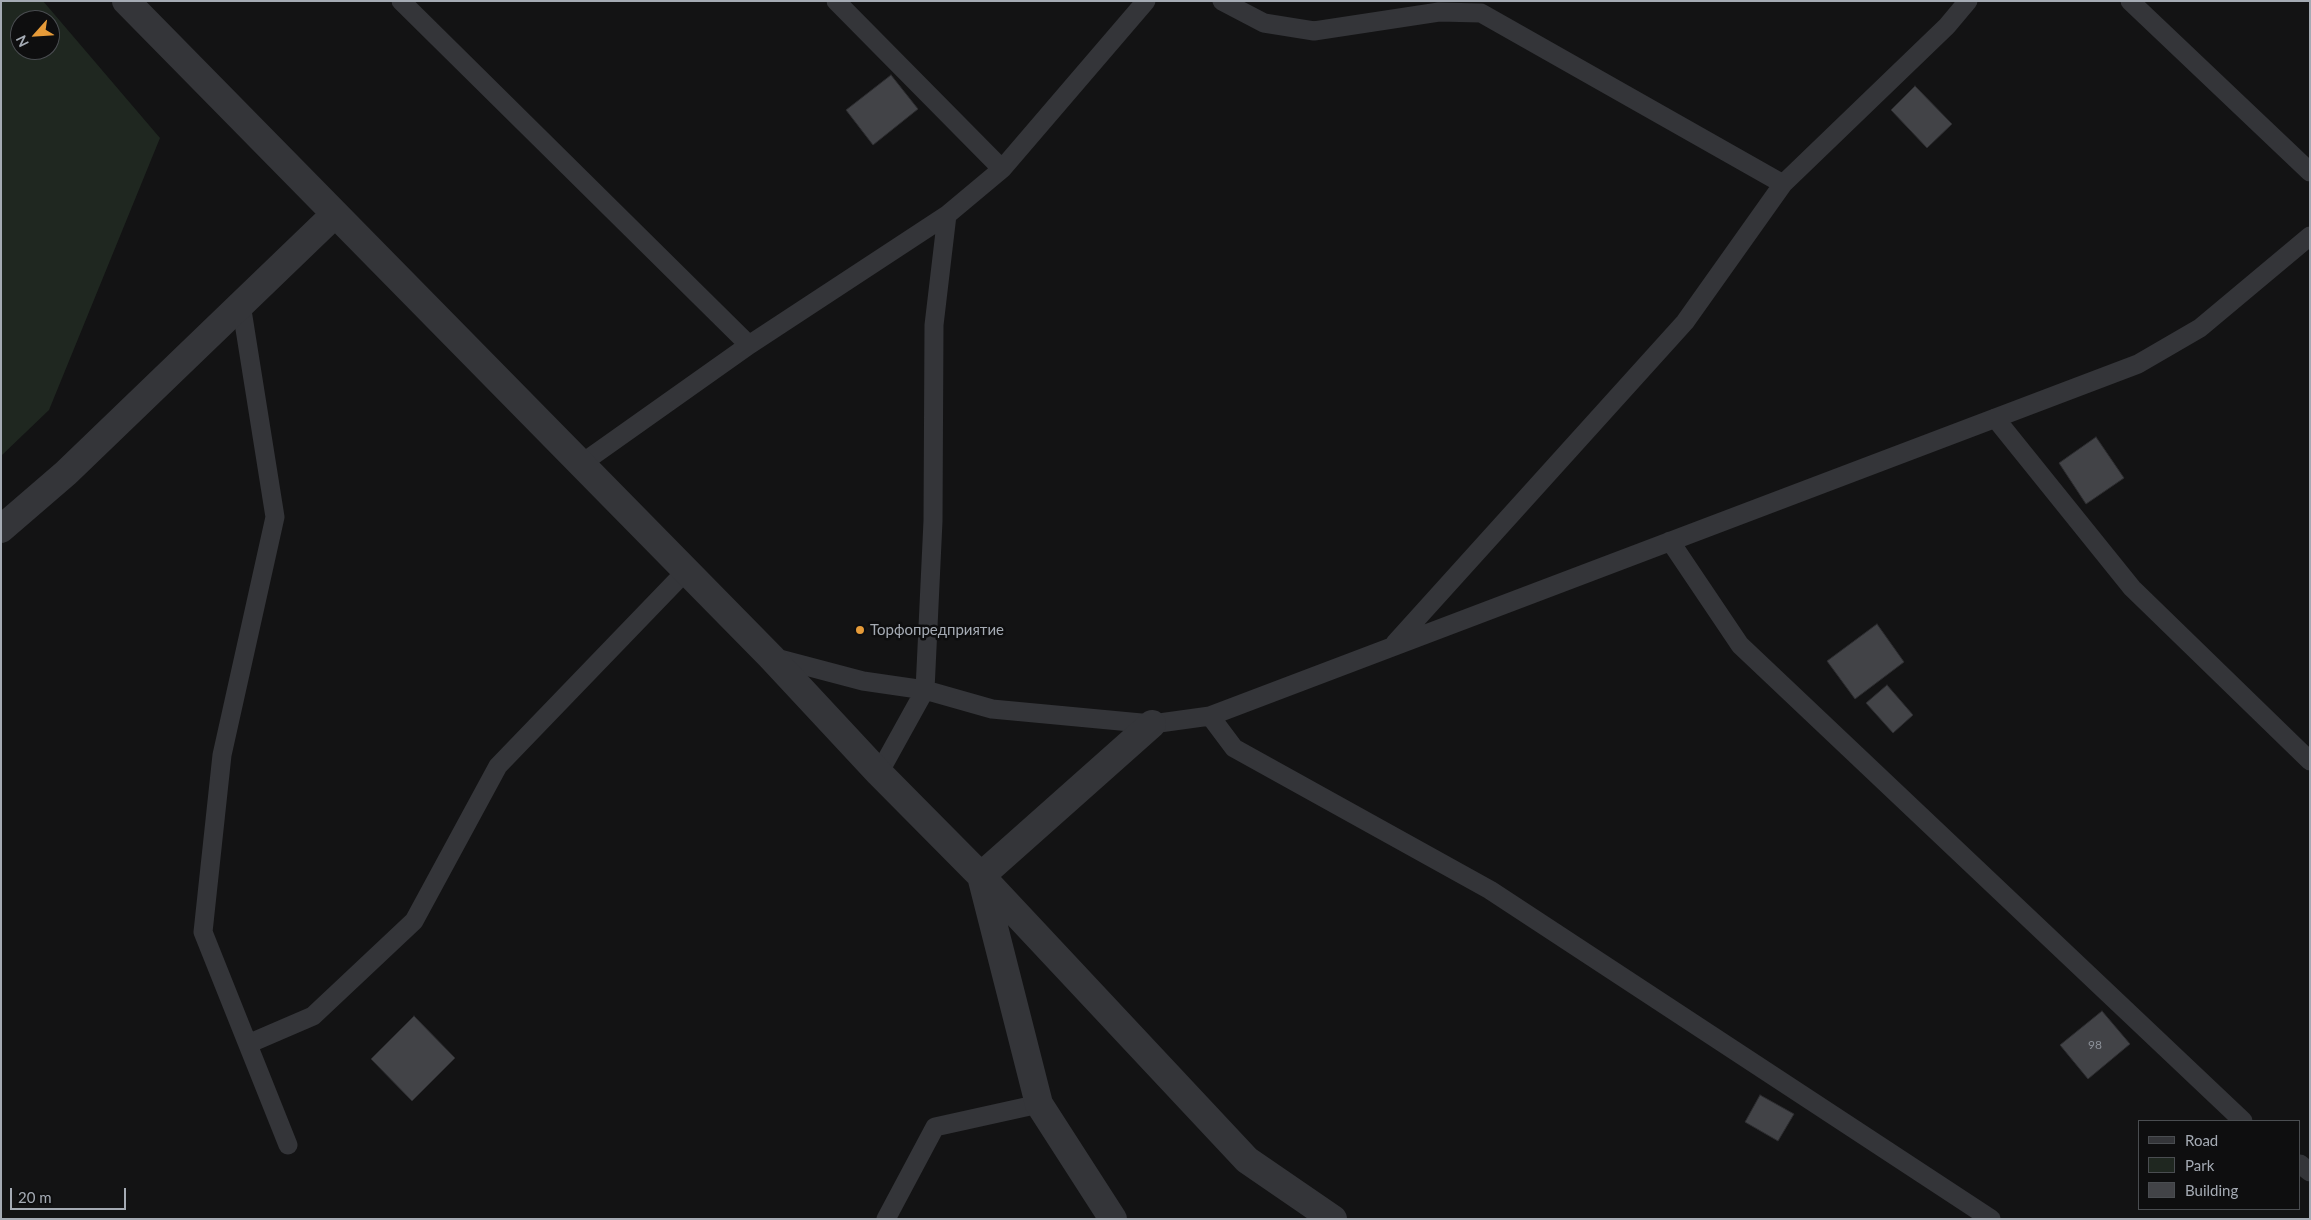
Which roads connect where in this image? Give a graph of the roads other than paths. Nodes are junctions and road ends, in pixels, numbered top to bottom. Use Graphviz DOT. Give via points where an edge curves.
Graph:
graph roads {
  1 [pos="126,1"];
  2 [pos="401,1"];
  3 [pos="836,1"];
  4 [pos="1146,1"];
  5 [pos="1222,1"];
  6 [pos="1968,1"];
  7 [pos="2130,1"];
  8 [pos="1002,169"];
  9 [pos="2310,172"];
  10 [pos="1783,184"];
  11 [pos="335,214"];
  12 [pos="947,215"];
  13 [pos="2310,236"];
  14 [pos="241,304"];
  15 [pos="749,345"];
  16 [pos="1995,418"];
  17 [pos="581,464"];
  18 [pos="1,529"];
  19 [pos="1670,541"];
  20 [pos="686,570"];
  21 [pos="1393,646"];
  22 [pos="770,657"];
  23 [pos="925,690"];
  24 [pos="1210,716"];
  25 [pos="1152,724"];
  26 [pos="2310,761"];
  27 [pos="879,773"];
  28 [pos="981,876"];
  29 [pos="248,1044"];
  30 [pos="1039,1104"];
  31 [pos="2242,1120"];
  32 [pos="288,1145"];
  33 [pos="886,1219"];
  34 [pos="1113,1219"];
  35 [pos="1333,1219"];
  36 [pos="1991,1219"];
  1 -- 11 [label="street"];
  2 -- 15 [label="lane"];
  3 -- 8 [label="lane"];
  4 -- 8 [label="lane"];
  5 -- 10 [label="lane" via="1264,22 1314,31 1440,12 1481,13"];
  6 -- 10 [label="lane" via="1947,26"];
  7 -- 9 [label="lane"];
  8 -- 12 [label="lane"];
  10 -- 21 [label="lane" via="1685,322"];
  11 -- 14 [label="street"];
  11 -- 17 [label="street"];
  12 -- 15 [label="lane"];
  12 -- 23 [label="lane" via="934,325 933,521"];
  13 -- 16 [label="lane" via="2200,328 2138,364"];
  14 -- 18 [label="street" via="66,473"];
  14 -- 29 [label="lane" via="274,517 222,755 203,932"];
  15 -- 17 [label="lane"];
  16 -- 19 [label="lane"];
  16 -- 26 [label="lane" via="2132,588"];
  17 -- 20 [label="street"];
  19 -- 21 [label="lane"];
  19 -- 31 [label="lane" via="1740,645"];
  20 -- 22 [label="street"];
  20 -- 29 [label="lane" via="498,766 414,921 313,1016"];
  21 -- 24 [label="lane"];
  22 -- 23 [label="lane" via="863,681"];
  22 -- 27 [label="street"];
  23 -- 25 [label="lane" via="992,709"];
  23 -- 27 [label="lane"];
  24 -- 25 [label="lane"];
  24 -- 36 [label="lane" via="1234,748 1490,890"];
  25 -- 28 [label="street"];
  27 -- 28 [label="street"];
  28 -- 30 [label="street"];
  28 -- 35 [label="street" via="1247,1160"];
  29 -- 32 [label="lane"];
  30 -- 33 [label="lane" via="935,1128"];
  30 -- 34 [label="street"];
}
